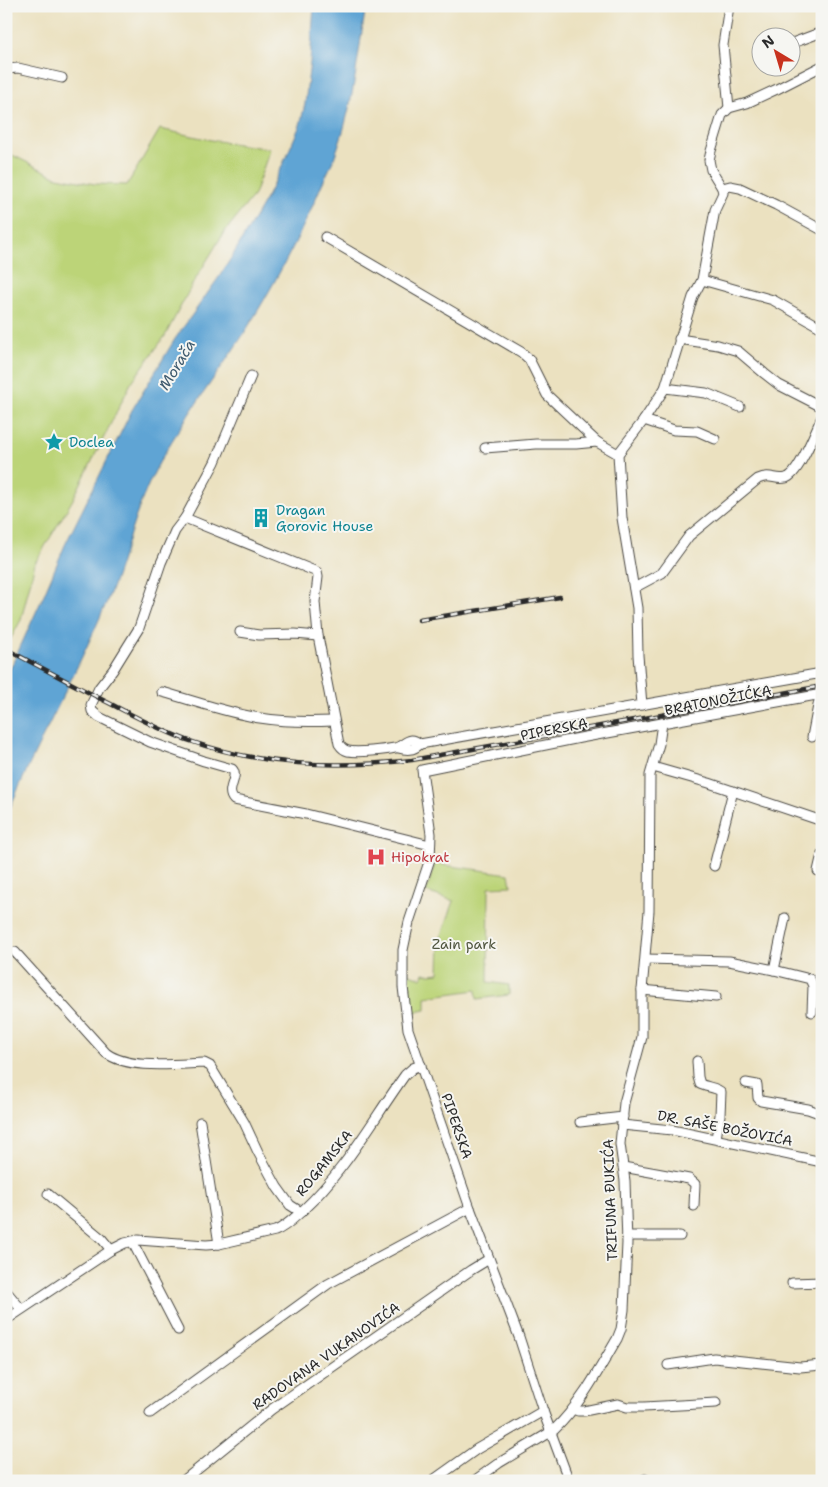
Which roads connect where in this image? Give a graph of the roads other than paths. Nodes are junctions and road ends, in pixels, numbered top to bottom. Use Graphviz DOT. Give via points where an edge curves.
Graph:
graph roads {
  1 [pos="729,6"];
  2 [pos="822,32"];
  3 [pos="800,40"];
  4 [pos="822,66"];
  5 [pos="6,68"];
  6 [pos="62,78"];
  7 [pos="729,108"];
  8 [pos="722,188"];
  9 [pos="822,230"];
  10 [pos="325,237"];
  11 [pos="702,280"];
  12 [pos="822,328"];
  13 [pos="679,339"];
  14 [pos="251,376"];
  15 [pos="665,388"];
  16 [pos="740,407"];
  17 [pos="822,407"];
  18 [pos="822,417"];
  19 [pos="644,420"];
  20 [pos="715,439"];
  21 [pos="597,442"];
  22 [pos="485,448"];
  23 [pos="618,454"];
  24 [pos="185,518"];
  25 [pos="634,588"];
  26 [pos="240,632"];
  27 [pos="318,636"];
  28 [pos="822,673"];
  29 [pos="162,692"];
  30 [pos="821,695"];
  31 [pos="642,705"];
  32 [pos="333,721"];
  33 [pos="662,723"];
  34 [pos="812,737"];
  35 [pos="653,767"];
  36 [pos="733,791"];
  37 [pos="821,817"];
  38 [pos="430,845"];
  39 [pos="822,854"];
  40 [pos="714,866"];
  41 [pos="818,871"];
  42 [pos="785,918"];
  43 [pos="15,952"];
  44 [pos="646,959"];
  45 [pos="774,970"];
  46 [pos="642,990"];
  47 [pos="716,998"];
  48 [pos="812,1012"];
  49 [pos="697,1062"];
  50 [pos="421,1064"];
  51 [pos="746,1083"];
  52 [pos="822,1114"];
  53 [pos="622,1121"];
  54 [pos="200,1122"];
  55 [pos="580,1122"];
  56 [pos="716,1138"];
  57 [pos="822,1162"];
  58 [pos="623,1167"];
  59 [pos="48,1194"];
  60 [pos="694,1206"];
  61 [pos="470,1208"];
  62 [pos="301,1212"];
  63 [pos="626,1236"];
  64 [pos="680,1236"];
  65 [pos="132,1241"];
  66 [pos="219,1244"];
  67 [pos="111,1250"];
  68 [pos="489,1259"];
  69 [pos="822,1282"];
  70 [pos="792,1283"];
  71 [pos="6,1291"];
  72 [pos="21,1309"];
  73 [pos="6,1320"];
  74 [pos="178,1330"];
  75 [pos="668,1365"];
  76 [pos="822,1365"];
  77 [pos="716,1403"];
  78 [pos="573,1409"];
  79 [pos="543,1410"];
  80 [pos="150,1413"];
  81 [pos="551,1432"];
  82 [pos="183,1481"];
  83 [pos="432,1481"];
  84 [pos="474,1481"];
  85 [pos="569,1481"];
  1 -- 7 [label="street" via="723,45"];
  2 -- 3 [label="street"];
  4 -- 7 [label="street" via="747,103"];
  5 -- 6 [label="street"];
  7 -- 8 [label="street" via="722,115 710,160 711,170"];
  8 -- 9 [label="street" via="740,188"];
  8 -- 11 [label="street"];
  10 -- 21 [label="street" via="521,352 529,360 547,395"];
  11 -- 12 [label="street" via="773,300"];
  11 -- 13 [label="street"];
  13 -- 15 [label="street"];
  13 -- 17 [label="street" via="738,350 779,385"];
  14 -- 24 [label="street" via="215,462"];
  15 -- 16 [label="street" via="706,393"];
  15 -- 19 [label="street"];
  18 -- 25 [label="street" via="797,469 790,476 758,479 689,536 662,573"];
  19 -- 20 [label="street" via="674,430 697,431"];
  19 -- 23 [label="street"];
  21 -- 22 [label="street"];
  21 -- 23 [label="street"];
  23 -- 25 [label="street" via="622,518"];
  24 -- 27 [label="street" via="317,572"];
  24 -- 38 [label="street" via="175,531 161,563 139,628 100,688 91,705 92,711 150,742 232,768 235,774 230,792 234,800"];
  25 -- 31 [label="street" via="638,608"];
  26 -- 27 [label="street"];
  27 -- 32 [label="street"];
  28 -- 31 [label="street"];
  29 -- 32 [label="street" via="262,719"];
  30 -- 33 [label="street, BRATONOŽIĆKA"];
  30 -- 34 [label="street"];
  31 -- 32 [label="street" via="420,744 408,740 398,748 357,751 343,749 339,744"];
  33 -- 35 [label="street, BRATONOŽIĆKA"];
  33 -- 38 [label="street, PIPERSKA" via="421,768"];
  35 -- 36 [label="street"];
  35 -- 44 [label="street, TRIFUNA ĐUKIĆA" via="650,775"];
  36 -- 37 [label="street"];
  36 -- 40 [label="street"];
  38 -- 50 [label="street, PIPERSKA" via="430,860 406,933 402,965 408,1029"];
  39 -- 41 [label="street"];
  42 -- 45 [label="street"];
  43 -- 62 [label="street" via="110,1056 139,1064 204,1063 210,1066 244,1122 277,1187 290,1205"];
  44 -- 45 [label="street" via="729,961"];
  44 -- 46 [label="street, TRIFUNA ĐUKIĆA"];
  45 -- 48 [label="street" via="810,979 813,986"];
  46 -- 47 [label="street"];
  46 -- 53 [label="street, TRIFUNA ĐUKIĆA" via="642,1037"];
  49 -- 56 [label="street" via="700,1084 721,1092"];
  50 -- 61 [label="street, PIPERSKA"];
  50 -- 62 [label="street, ROGAMSKA" via="405,1075 338,1173"];
  51 -- 52 [label="street" via="756,1085 761,1101"];
  53 -- 55 [label="street, DR. SAŠE BOŽOVIĆA"];
  53 -- 56 [label="street, DR. SAŠE BOŽOVIĆA"];
  53 -- 58 [label="street, TRIFUNA ĐUKIĆA"];
  54 -- 66 [label="street"];
  56 -- 57 [label="street, DR. SAŠE BOŽOVIĆA"];
  58 -- 60 [label="street" via="689,1179 695,1184"];
  58 -- 63 [label="street, TRIFUNA ĐUKIĆA"];
  59 -- 67 [label="street"];
  61 -- 68 [label="street, PIPERSKA"];
  61 -- 80 [label="street" via="328,1284"];
  62 -- 66 [label="street, ROGAMSKA" via="280,1229"];
  63 -- 64 [label="street"];
  63 -- 78 [label="street, TRIFUNA ĐUKIĆA" via="621,1329"];
  65 -- 66 [label="street, ROGAMSKA"];
  65 -- 67 [label="street, ROGAMSKA"];
  65 -- 74 [label="street"];
  67 -- 72 [label="street, ROGAMSKA"];
  68 -- 79 [label="street, PIPERSKA"];
  68 -- 82 [label="street, RADOVANA VUKANOVIĆA" via="272,1409"];
  69 -- 70 [label="street"];
  71 -- 72 [label="street"];
  72 -- 73 [label="street, ROGAMSKA"];
  75 -- 76 [label="street" via="714,1358 800,1367"];
  77 -- 78 [label="street" via="644,1407 618,1404 578,1411"];
  78 -- 81 [label="street, TRIFUNA ĐUKIĆA"];
  79 -- 81 [label="street, PIPERSKA"];
  79 -- 83 [label="street" via="477,1449"];
  81 -- 84 [label="street, TRIFUNA ĐUKIĆA"];
  81 -- 85 [label="street, PIPERSKA"];
}
